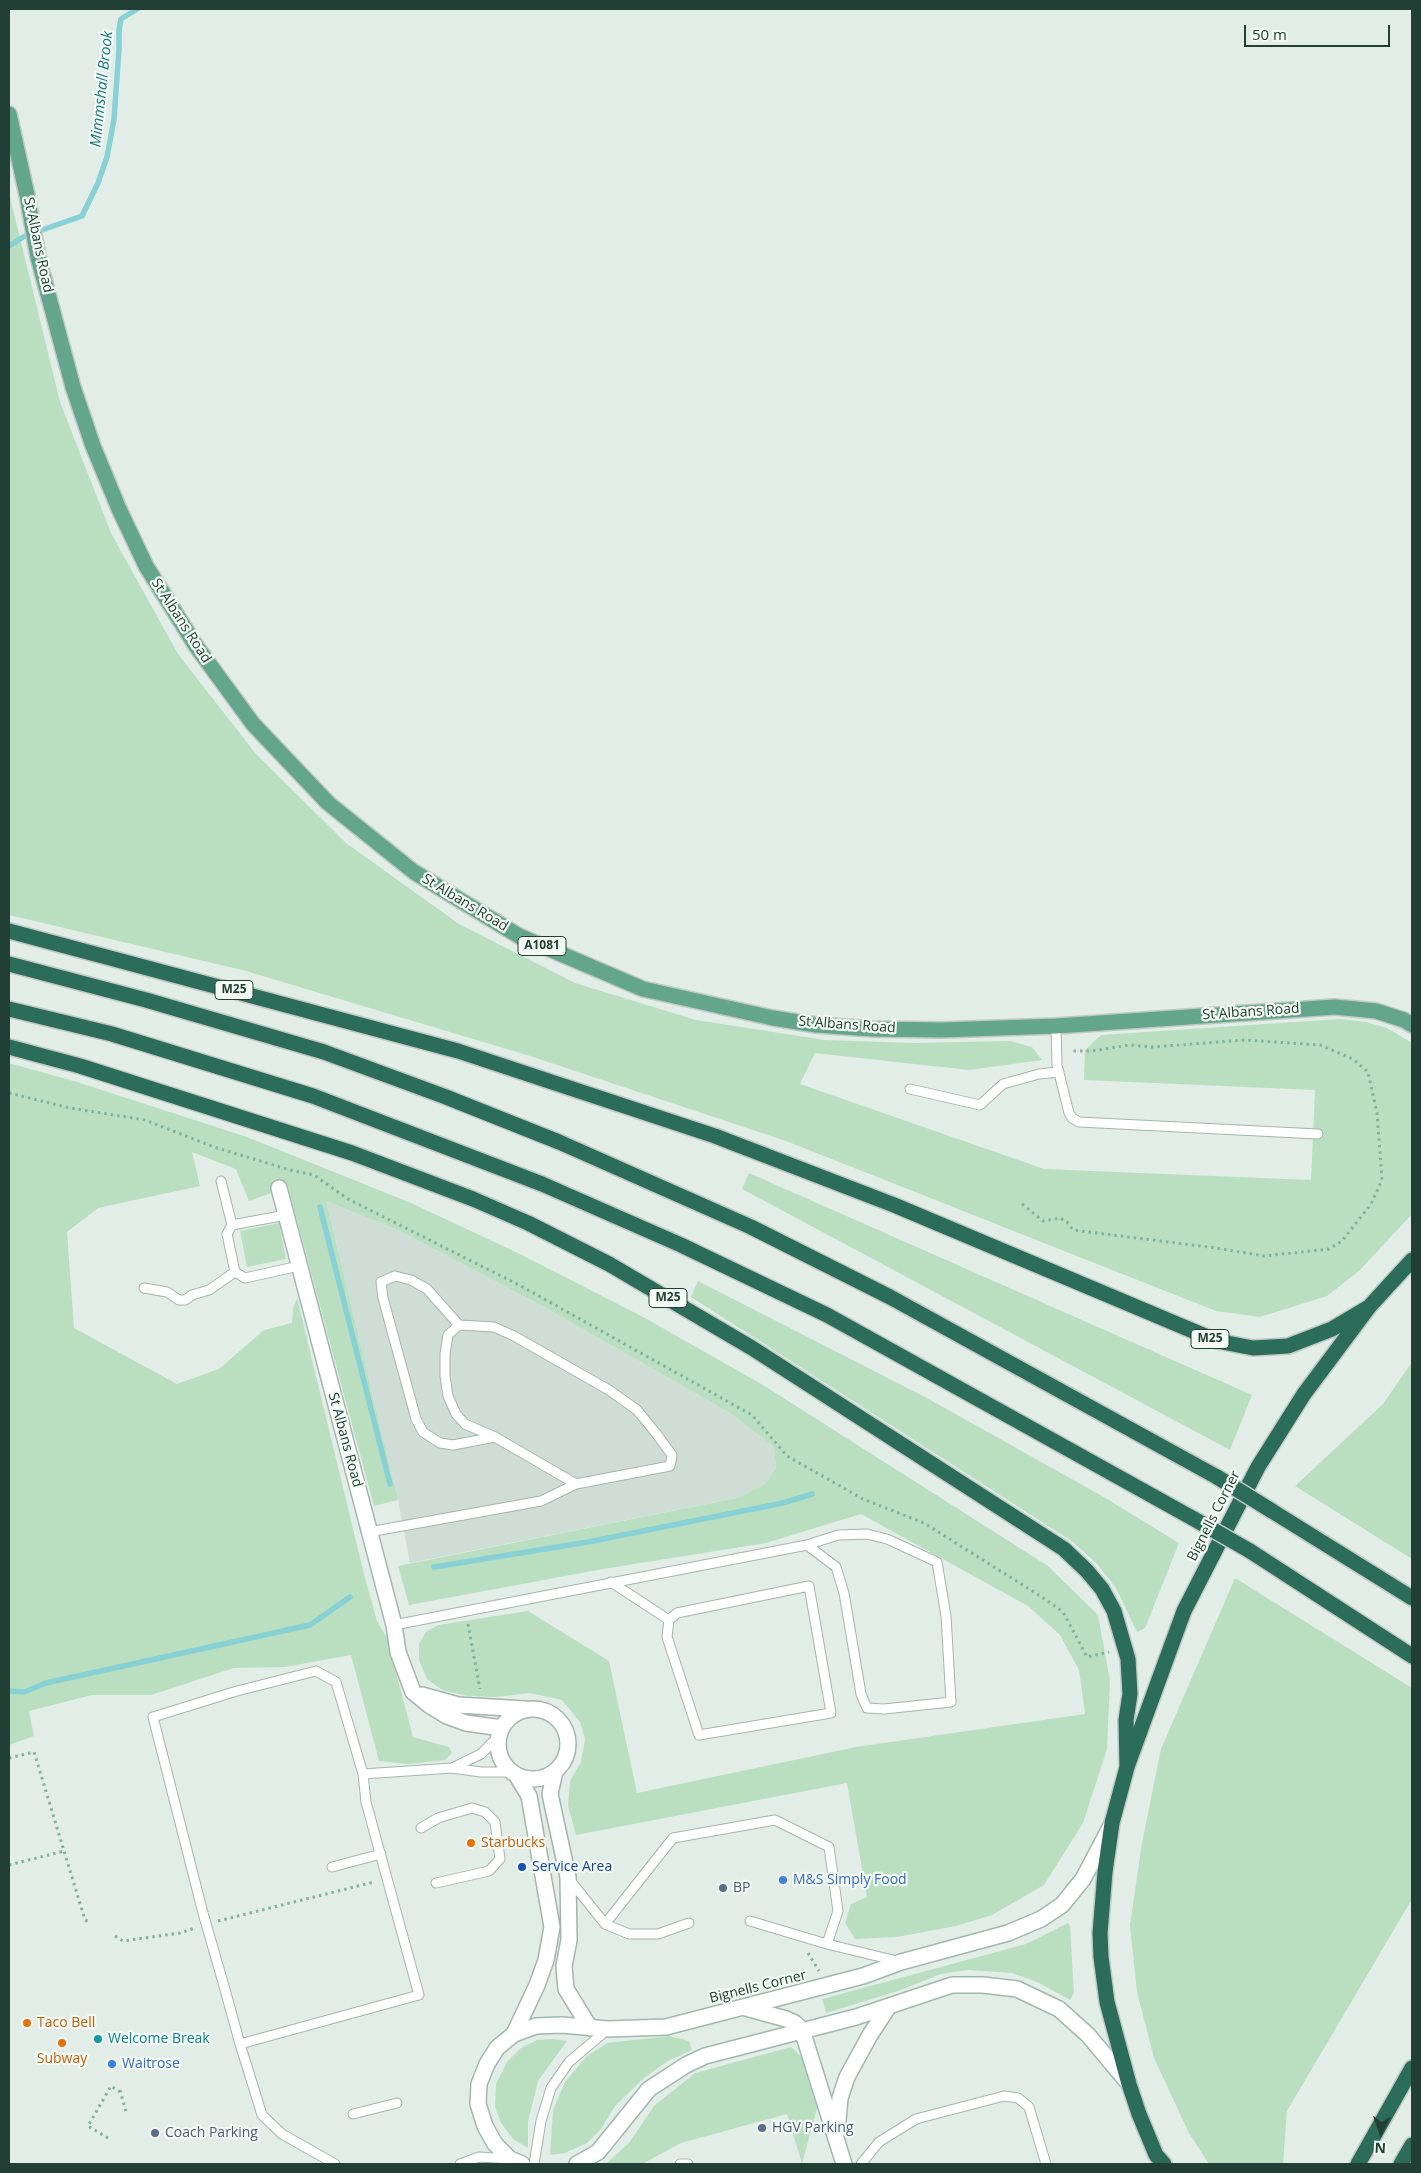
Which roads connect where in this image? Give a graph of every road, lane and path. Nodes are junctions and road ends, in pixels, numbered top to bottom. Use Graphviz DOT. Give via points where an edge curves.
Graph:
graph roads {
  1 [pos="9,114"];
  2 [pos="9,931"];
  3 [pos="9,964"];
  4 [pos="9,1009"];
  5 [pos="1412,1025"];
  6 [pos="1056,1026"];
  7 [pos="9,1047"];
  8 [pos="1057,1050"];
  9 [pos="1059,1072"];
  10 [pos="910,1089"];
  11 [pos="9,1093"];
  12 [pos="1318,1134"];
  13 [pos="221,1181"];
  14 [pos="279,1188"];
  15 [pos="1022,1204"];
  16 [pos="286,1215"];
  17 [pos="232,1225"];
  18 [pos="1412,1260"];
  19 [pos="299,1266"];
  20 [pos="235,1272"];
  21 [pos="144,1288"];
  22 [pos="1370,1307"];
  23 [pos="459,1325"];
  24 [pos="495,1438"];
  25 [pos="576,1484"];
  26 [pos="369,1532"];
  27 [pos="807,1544"];
  28 [pos="611,1582"];
  29 [pos="1412,1598"];
  30 [pos="466,1610"];
  31 [pos="669,1620"];
  32 [pos="394,1625"];
  33 [pos="1112,1651"];
  34 [pos="1412,1656"];
  35 [pos="413,1692"];
  36 [pos="481,1697"];
  37 [pos="527,1710"];
  38 [pos="500,1733"];
  39 [pos="9,1758"];
  40 [pos="1127,1766"];
  41 [pos="452,1768"];
  42 [pos="555,1772"];
  43 [pos="363,1774"];
  44 [pos="514,1774"];
  45 [pos="1112,1822"];
  46 [pos="421,1828"];
  47 [pos="64,1851"];
  48 [pos="380,1854"];
  49 [pos="9,1865"];
  50 [pos="332,1867"];
  51 [pos="568,1877"];
  52 [pos="387,1878"];
  53 [pos="436,1883"];
  54 [pos="750,1921"];
  55 [pos="90,1922"];
  56 [pos="689,1923"];
  57 [pos="206,1924"];
  58 [pos="605,1924"];
  59 [pos="115,1936"];
  60 [pos="827,1944"];
  61 [pos="901,1962"];
  62 [pos="889,2006"];
  63 [pos="745,2007"];
  64 [pos="590,2028"];
  65 [pos="608,2029"];
  66 [pos="802,2030"];
  67 [pos="514,2034"];
  68 [pos="240,2044"];
  69 [pos="1412,2068"];
  70 [pos="1129,2084"];
  71 [pos="397,2103"];
  72 [pos="126,2112"];
  73 [pos="353,2114"];
  74 [pos="836,2136"];
  75 [pos="108,2138"];
  76 [pos="1412,2145"];
  77 [pos="516,2161"];
  78 [pos="1159,2161"];
  79 [pos="335,2164"];
  80 [pos="460,2164"];
  81 [pos="534,2164"];
  82 [pos="577,2164"];
  83 [pos="680,2164"];
  84 [pos="688,2164"];
  85 [pos="844,2164"];
  86 [pos="861,2164"];
  87 [pos="1046,2164"];
  88 [pos="1358,2164"];
  89 [pos="1401,2164"];
  1 -- 6 [label="main road, St Albans Road / A1081" via="38,257 73,387 92,446 119,510 146,566 196,646 253,724 328,803 414,872 519,936 643,989 816,1025 934,1030"];
  2 -- 22 [label="highway, M25" via="458,1051 715,1136 894,1205 1217,1341 1253,1348 1288,1346 1332,1329"];
  3 -- 29 [label="highway, M25, bridge" via="324,1052 559,1142 751,1228 890,1297 1217,1477"];
  4 -- 34 [label="highway, bridge" via="112,1034 313,1096 542,1184 681,1245 827,1315 1194,1519 1250,1551"];
  5 -- 6 [label="main road, St Albans Road / A1081" via="1376,1011 1335,1007"];
  6 -- 8 [label="lane"];
  7 -- 40 [label="highway, M25" via="80,1066 352,1153 473,1200 528,1223 609,1264 752,1348 1064,1549 1087,1571 1114,1611 1128,1659"];
  8 -- 9 [label="lane"];
  8 -- 15 [label="path" via="1091,1052 1130,1045 1152,1048 1245,1040 1320,1045 1353,1059 1368,1072 1377,1113 1382,1180 1371,1204 1342,1242 1329,1249 1264,1256 1072,1230 1060,1218 1043,1221"];
  9 -- 10 [label="lane" via="1003,1084 980,1105"];
  9 -- 12 [label="lane" via="1069,1113 1079,1122"];
  11 -- 33 [label="path" via="70,1108 145,1120 214,1147 314,1175 348,1200 520,1285 752,1415 786,1456 863,1499 924,1523 1063,1612 1087,1657"];
  13 -- 17 [label="lane"];
  14 -- 16 [label="street, St Albans Road"];
  16 -- 17 [label="lane"];
  16 -- 19 [label="street, St Albans Road"];
  17 -- 20 [label="lane" via="227,1234"];
  18 -- 22 [label="highway, Bignells Corner"];
  19 -- 20 [label="lane" via="245,1278"];
  19 -- 26 [label="street, St Albans Road"];
  20 -- 21 [label="lane" via="209,1290 185,1300 167,1292"];
  22 -- 40 [label="highway, Bignells Corner" via="1304,1394 1236,1508 1184,1611"];
  23 -- 24 [label="lane" via="448,1335 445,1354 448,1396 456,1414 465,1424"];
  23 -- 24 [label="lane" via="427,1289 411,1280 395,1276 381,1282 382,1298 416,1419 423,1432 440,1444 454,1445"];
  23 -- 25 [label="lane" via="494,1328 514,1336 609,1390 637,1410 672,1455 670,1466"];
  24 -- 25 [label="lane"];
  25 -- 26 [label="lane" via="541,1501"];
  26 -- 32 [label="street, St Albans Road"];
  27 -- 27 [label="lane" via="838,1535 867,1534 887,1539 937,1562 946,1616 951,1702 867,1708 836,1567"];
  27 -- 28 [label="lane"];
  28 -- 30 [label="lane"];
  28 -- 31 [label="lane"];
  30 -- 32 [label="lane"];
  30 -- 36 [label="path"];
  31 -- 31 [label="lane" via="677,1613 809,1586 831,1712 699,1735 667,1637"];
  32 -- 35 [label="street, St Albans Road" via="398,1652"];
  35 -- 37 [label="street" via="458,1705"];
  35 -- 38 [label="street" via="447,1716"];
  37 -- 38 [label="street" via="514,1714"];
  37 -- 42 [label="street" via="540,1710 555,1717 565,1730 567,1752"];
  38 -- 41 [label="lane" via="480,1754"];
  38 -- 44 [label="street" via="502,1763"];
  39 -- 47 [label="path" via="34,1752"];
  40 -- 45 [label="highway, Bignells Corner"];
  41 -- 43 [label="lane"];
  41 -- 44 [label="lane"];
  42 -- 44 [label="street" via="534,1779"];
  42 -- 51 [label="street" via="550,1794"];
  43 -- 48 [label="lane" via="366,1802"];
  43 -- 57 [label="lane" via="336,1682 316,1670 153,1717"];
  44 -- 67 [label="street" via="529,1796 552,1927 546,1960"];
  45 -- 61 [label="street, Bignells Corner" via="1083,1879 1056,1911 1008,1932"];
  45 -- 70 [label="highway, Bignells Corner" via="1105,1872 1101,1957 1106,2002"];
  46 -- 53 [label="lane" via="438,1818 472,1808 485,1812 495,1822 500,1859 489,1872"];
  47 -- 49 [label="path"];
  47 -- 55 [label="path" via="85,1920"];
  48 -- 50 [label="lane"];
  48 -- 52 [label="lane"];
  51 -- 58 [label="lane"];
  51 -- 64 [label="street" via="566,1989"];
  52 -- 57 [label="path"];
  52 -- 68 [label="lane" via="419,1995"];
  54 -- 60 [label="lane"];
  56 -- 58 [label="lane" via="658,1934 629,1934"];
  57 -- 59 [label="path" via="180,1932 123,1941"];
  57 -- 68 [label="lane"];
  58 -- 60 [label="lane" via="673,1838 775,1820 829,1847 838,1911"];
  60 -- 61 [label="lane"];
  61 -- 63 [label="street, Bignells Corner" via="863,1976"];
  62 -- 66 [label="street, Bignells Corner"];
  62 -- 70 [label="street, Bignells Corner" via="952,1985 1017,1989 1038,1997 1067,2015"];
  62 -- 74 [label="street" via="847,2077 840,2098"];
  63 -- 65 [label="street, Bignells Corner" via="666,2026"];
  63 -- 66 [label="street" via="786,2019"];
  64 -- 65 [label="street, Bignells Corner"];
  64 -- 67 [label="street, Bignells Corner" via="536,2026"];
  65 -- 81 [label="lane" via="569,2062 551,2088 541,2120"];
  66 -- 74 [label="street"];
  66 -- 82 [label="street, Bignells Corner" via="705,2056 686,2065 649,2089 598,2152"];
  67 -- 77 [label="street, Bignells Corner" via="497,2048 487,2064 479,2084 478,2104 495,2144"];
  68 -- 79 [label="lane" via="262,2115 282,2134"];
  69 -- 88 [label="highway"];
  70 -- 78 [label="highway, Bignells Corner" via="1138,2114"];
  71 -- 73 [label="lane"];
  72 -- 75 [label="path" via="120,2090 111,2086 88,2126"];
  74 -- 85 [label="street"];
  76 -- 89 [label="highway"];
  77 -- 80 [label="lane" via="480,2157"];
  83 -- 84 [label="lane"];
  86 -- 87 [label="lane" via="879,2142 916,2119 1004,2096 1018,2098 1029,2107"];
}
